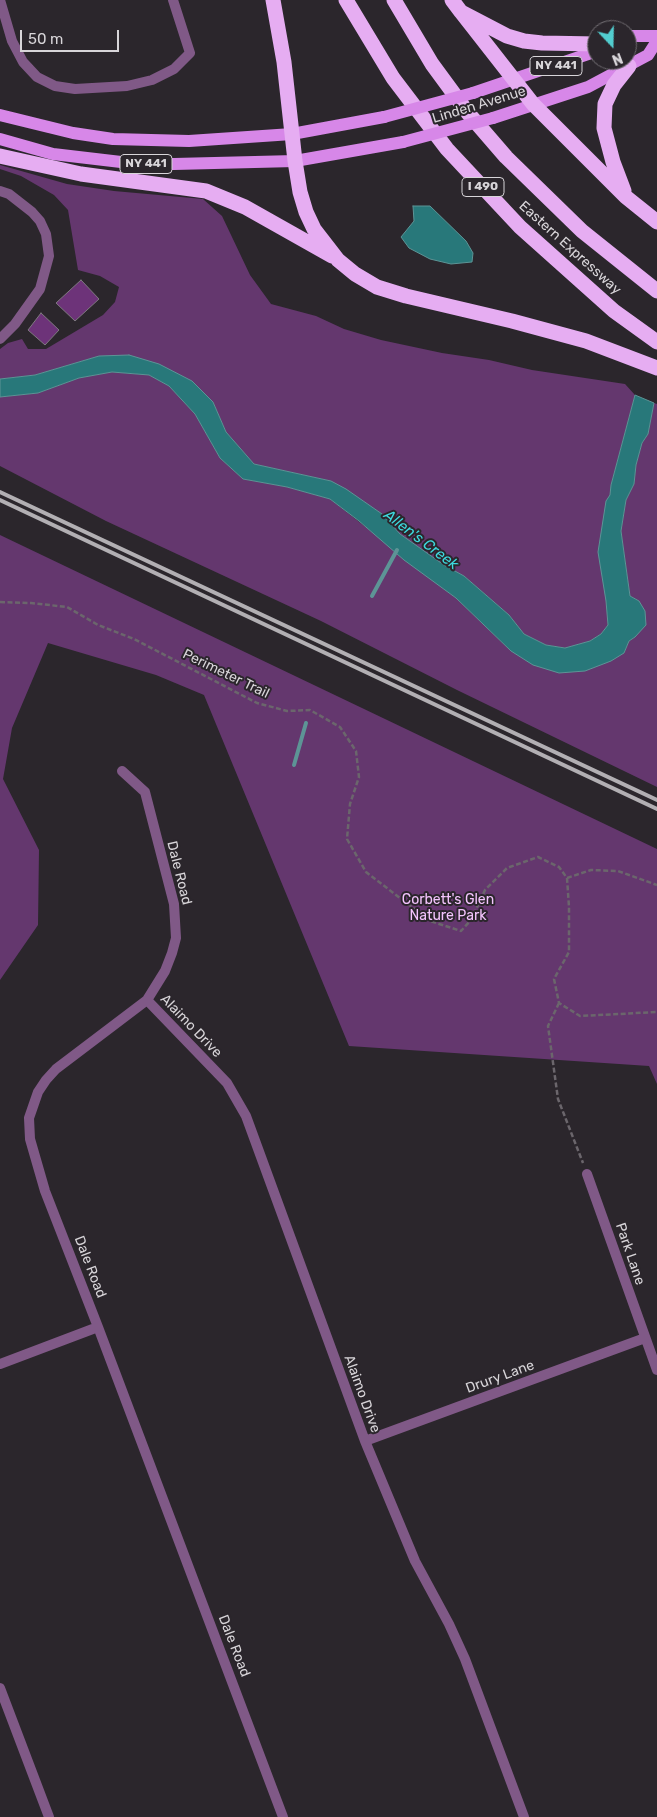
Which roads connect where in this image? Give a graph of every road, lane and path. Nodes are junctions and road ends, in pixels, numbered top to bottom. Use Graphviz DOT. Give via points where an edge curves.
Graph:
graph roads {
  1 [pos="0,0"];
  2 [pos="173,0"];
  3 [pos="273,0"];
  4 [pos="346,0"];
  5 [pos="394,0"];
  6 [pos="457,6"];
  7 [pos="3,22"];
  8 [pos="637,36"];
  9 [pos="657,36"];
  10 [pos="657,41"];
  11 [pos="587,44"];
  12 [pos="587,54"];
  13 [pos="637,61"];
  14 [pos="621,70"];
  15 [pos="626,70"];
  16 [pos="514,80"];
  17 [pos="533,104"];
  18 [pos="0,115"];
  19 [pos="292,134"];
  20 [pos="0,139"];
  21 [pos="0,156"];
  22 [pos="295,161"];
  23 [pos="0,191"];
  24 [pos="626,197"];
  25 [pos="657,222"];
  26 [pos="338,260"];
  27 [pos="657,292"];
  28 [pos="0,339"];
  29 [pos="657,342"];
  30 [pos="657,368"];
  31 [pos="0,603"];
  32 [pos="122,771"];
  33 [pos="567,878"];
  34 [pos="657,885"];
  35 [pos="147,1000"];
  36 [pos="559,1003"];
  37 [pos="657,1012"];
  38 [pos="587,1174"];
  39 [pos="98,1327"];
  40 [pos="645,1338"];
  41 [pos="0,1364"];
  42 [pos="657,1370"];
  43 [pos="365,1442"];
  44 [pos="0,1688"];
  45 [pos="50,1817"];
  46 [pos="283,1817"];
  47 [pos="524,1817"];
  1 -- 7 [label="street"];
  2 -- 7 [label="street" via="190,53 174,69 152,80 127,86 75,89 55,86 37,77 23,62"];
  3 -- 19 [label="highway"];
  4 -- 29 [label="highway, Eastern Expressway / I 490" via="394,78 447,149 520,227 614,311"];
  5 -- 27 [label="highway, Eastern Expressway / I 490" via="432,64 506,157 582,232"];
  6 -- 11 [label="highway" via="507,36 524,41"];
  6 -- 16 [label="highway"];
  8 -- 9 [label="main road"];
  10 -- 13 [label="main road, Linden Avenue / NY 441" via="648,55"];
  12 -- 16 [label="main road, Linden Avenue / NY 441"];
  14 -- 17 [label="main road, Linden Avenue / NY 441" via="588,87"];
  15 -- 24 [label="highway" via="605,104 604,128"];
  16 -- 17 [label="highway"];
  16 -- 19 [label="main road, Linden Avenue / NY 441, bridge" via="384,116"];
  17 -- 22 [label="main road, Linden Avenue / NY 441, bridge" via="403,142"];
  17 -- 24 [label="highway"];
  18 -- 19 [label="main road, NY 441" via="72,133 113,139 189,141"];
  19 -- 22 [label="highway"];
  20 -- 22 [label="main road, NY 441" via="53,154 138,164"];
  21 -- 26 [label="highway" via="80,174 206,191 245,206"];
  22 -- 26 [label="highway" via="306,212 314,229"];
  23 -- 28 [label="street" via="9,194 40,221 46,234 49,256 40,288 15,324"];
  24 -- 25 [label="highway"];
  26 -- 30 [label="highway" via="377,287 586,342"];
  31 -- 33 [label="path, Perimeter Trail" via="67,607 257,703 287,711 310,710 340,727 356,751 359,777 350,804 346,839 366,872 430,921 461,931 471,920 485,890 507,868 538,857 559,867"];
  32 -- 35 [label="street, Dale Road" via="144,792 174,904 176,938 172,953"];
  33 -- 34 [label="path" via="591,870 618,871"];
  33 -- 36 [label="path" via="569,952 554,979"];
  35 -- 39 [label="street, Dale Road" via="56,1069 38,1092 29,1118 30,1139 45,1191"];
  35 -- 43 [label="street, Alaimo Drive" via="227,1083 246,1116"];
  36 -- 37 [label="path" via="580,1016"];
  36 -- 38 [label="path" via="548,1026 558,1099"];
  38 -- 40 [label="street, Park Lane"];
  39 -- 41 [label="street"];
  39 -- 46 [label="street, Dale Road"];
  40 -- 42 [label="street, Park Lane"];
  40 -- 43 [label="street, Drury Lane"];
  43 -- 47 [label="street, Alaimo Drive" via="414,1562 465,1659"];
  44 -- 45 [label="street"];
}
